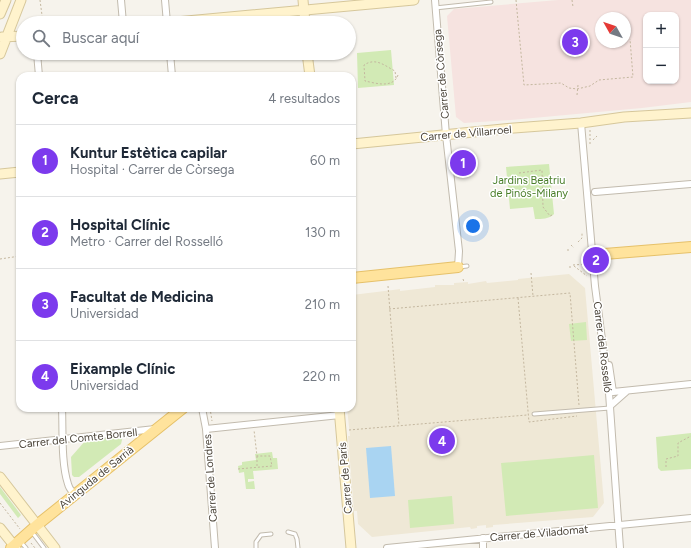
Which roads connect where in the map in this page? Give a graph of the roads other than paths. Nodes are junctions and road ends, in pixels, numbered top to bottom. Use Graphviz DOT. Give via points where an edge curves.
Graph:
graph roads {
  1 [pos="6,0"];
  2 [pos="21,0"];
  3 [pos="121,0"];
  4 [pos="165,0"];
  5 [pos="303,0"];
  6 [pos="414,0"];
  7 [pos="434,0"];
  8 [pos="491,2"];
  9 [pos="435,8"];
  10 [pos="304,10"];
  11 [pos="0,14"];
  12 [pos="122,16"];
  13 [pos="166,16"];
  14 [pos="240,16"];
  15 [pos="304,16"];
  16 [pos="16,36"];
  17 [pos="3,37"];
  18 [pos="0,54"];
  19 [pos="38,60"];
  20 [pos="171,60"];
  21 [pos="308,60"];
  22 [pos="39,72"];
  23 [pos="172,72"];
  24 [pos="309,72"];
  25 [pos="691,113"];
  26 [pos="581,127"];
  27 [pos="446,134"];
  28 [pos="356,144"];
  29 [pos="16,172"];
  30 [pos="0,174"];
  31 [pos="691,184"];
  32 [pos="596,192"];
  33 [pos="691,246"];
  34 [pos="592,255"];
  35 [pos="463,266"];
  36 [pos="356,278"];
  37 [pos="609,365"];
  38 [pos="691,384"];
  39 [pos="627,390"];
  40 [pos="613,392"];
  41 [pos="611,408"];
  42 [pos="62,412"];
  43 [pos="178,412"];
  44 [pos="203,412"];
  45 [pos="333,412"];
  46 [pos="340,412"];
  47 [pos="534,414"];
  48 [pos="156,429"];
  49 [pos="206,429"];
  50 [pos="62,439"];
  51 [pos="0,446"];
  52 [pos="0,477"];
  53 [pos="75,494"];
  54 [pos="691,518"];
  55 [pos="618,525"];
  56 [pos="0,528"];
  57 [pos="34,528"];
  58 [pos="288,532"];
  59 [pos="271,534"];
  60 [pos="482,538"];
  61 [pos="17,546"];
  62 [pos="44,548"];
  63 [pos="55,548"];
  64 [pos="215,548"];
  65 [pos="256,548"];
  66 [pos="298,548"];
  67 [pos="351,548"];
  68 [pos="387,548"];
  69 [pos="483,548"];
  70 [pos="620,548"];
  1 -- 11 [label="street"];
  2 -- 17 [label="street"];
  3 -- 12 [label="street"];
  4 -- 13 [label="street"];
  5 -- 10 [label="street"];
  6 -- 10 [label="street"];
  7 -- 9 [label="street, Carrer de Còrsega"];
  8 -- 9 [label="lane"];
  9 -- 27 [label="street, Carrer de Còrsega"];
  10 -- 14 [label="street"];
  10 -- 15 [label="street"];
  16 -- 17 [label="street"];
  17 -- 18 [label="street"];
  19 -- 22 [label="street"];
  20 -- 23 [label="street"];
  21 -- 24 [label="street"];
  25 -- 26 [label="street, Carrer de Villarroel" via="624,117"];
  26 -- 27 [label="street, Carrer de Villarroel"];
  26 -- 34 [label="street, Carrer del Rosselló"];
  27 -- 28 [label="street, Carrer de Villarroel"];
  27 -- 35 [label="street, Carrer de Còrsega" via="459,251"];
  29 -- 30 [label="street"];
  31 -- 32 [label="street"];
  33 -- 34 [label="main road"];
  34 -- 41 [label="street, Carrer del Rosselló"];
  35 -- 36 [label="main road"];
  37 -- 40 [label="street"];
  38 -- 39 [label="street"];
  39 -- 40 [label="street"];
  39 -- 41 [label="street"];
  40 -- 41 [label="street"];
  41 -- 47 [label="lane"];
  41 -- 55 [label="street, Carrer del Rosselló"];
  42 -- 50 [label="street"];
  43 -- 48 [label="main road, Avinguda de Sarrià"];
  44 -- 49 [label="street, Carrer de Londres"];
  45 -- 49 [label="street"];
  46 -- 67 [label="street, Carrer de París"];
  48 -- 50 [label="street, Carrer del Comte Borrell"];
  48 -- 53 [label="main road, Avinguda de Sarrià"];
  49 -- 64 [label="street, Carrer de Londres"];
  50 -- 51 [label="street, Carrer del Comte Borrell"];
  50 -- 53 [label="street" via="68,484"];
  52 -- 57 [label="street"];
  53 -- 57 [label="main road, Avinguda de Sarrià"];
  54 -- 55 [label="street, Carrer de Viladomat"];
  55 -- 60 [label="street, Carrer de Viladomat"];
  55 -- 70 [label="street, Carrer del Rosselló"];
  56 -- 61 [label="street"];
  57 -- 61 [label="main road, Avinguda de Sarrià"];
  57 -- 62 [label="lane"];
  57 -- 63 [label="street"];
  58 -- 66 [label="lane" via="295,534"];
  59 -- 65 [label="lane" via="260,535"];
  60 -- 68 [label="street, Carrer de Viladomat"];
  60 -- 69 [label="street"];
}
